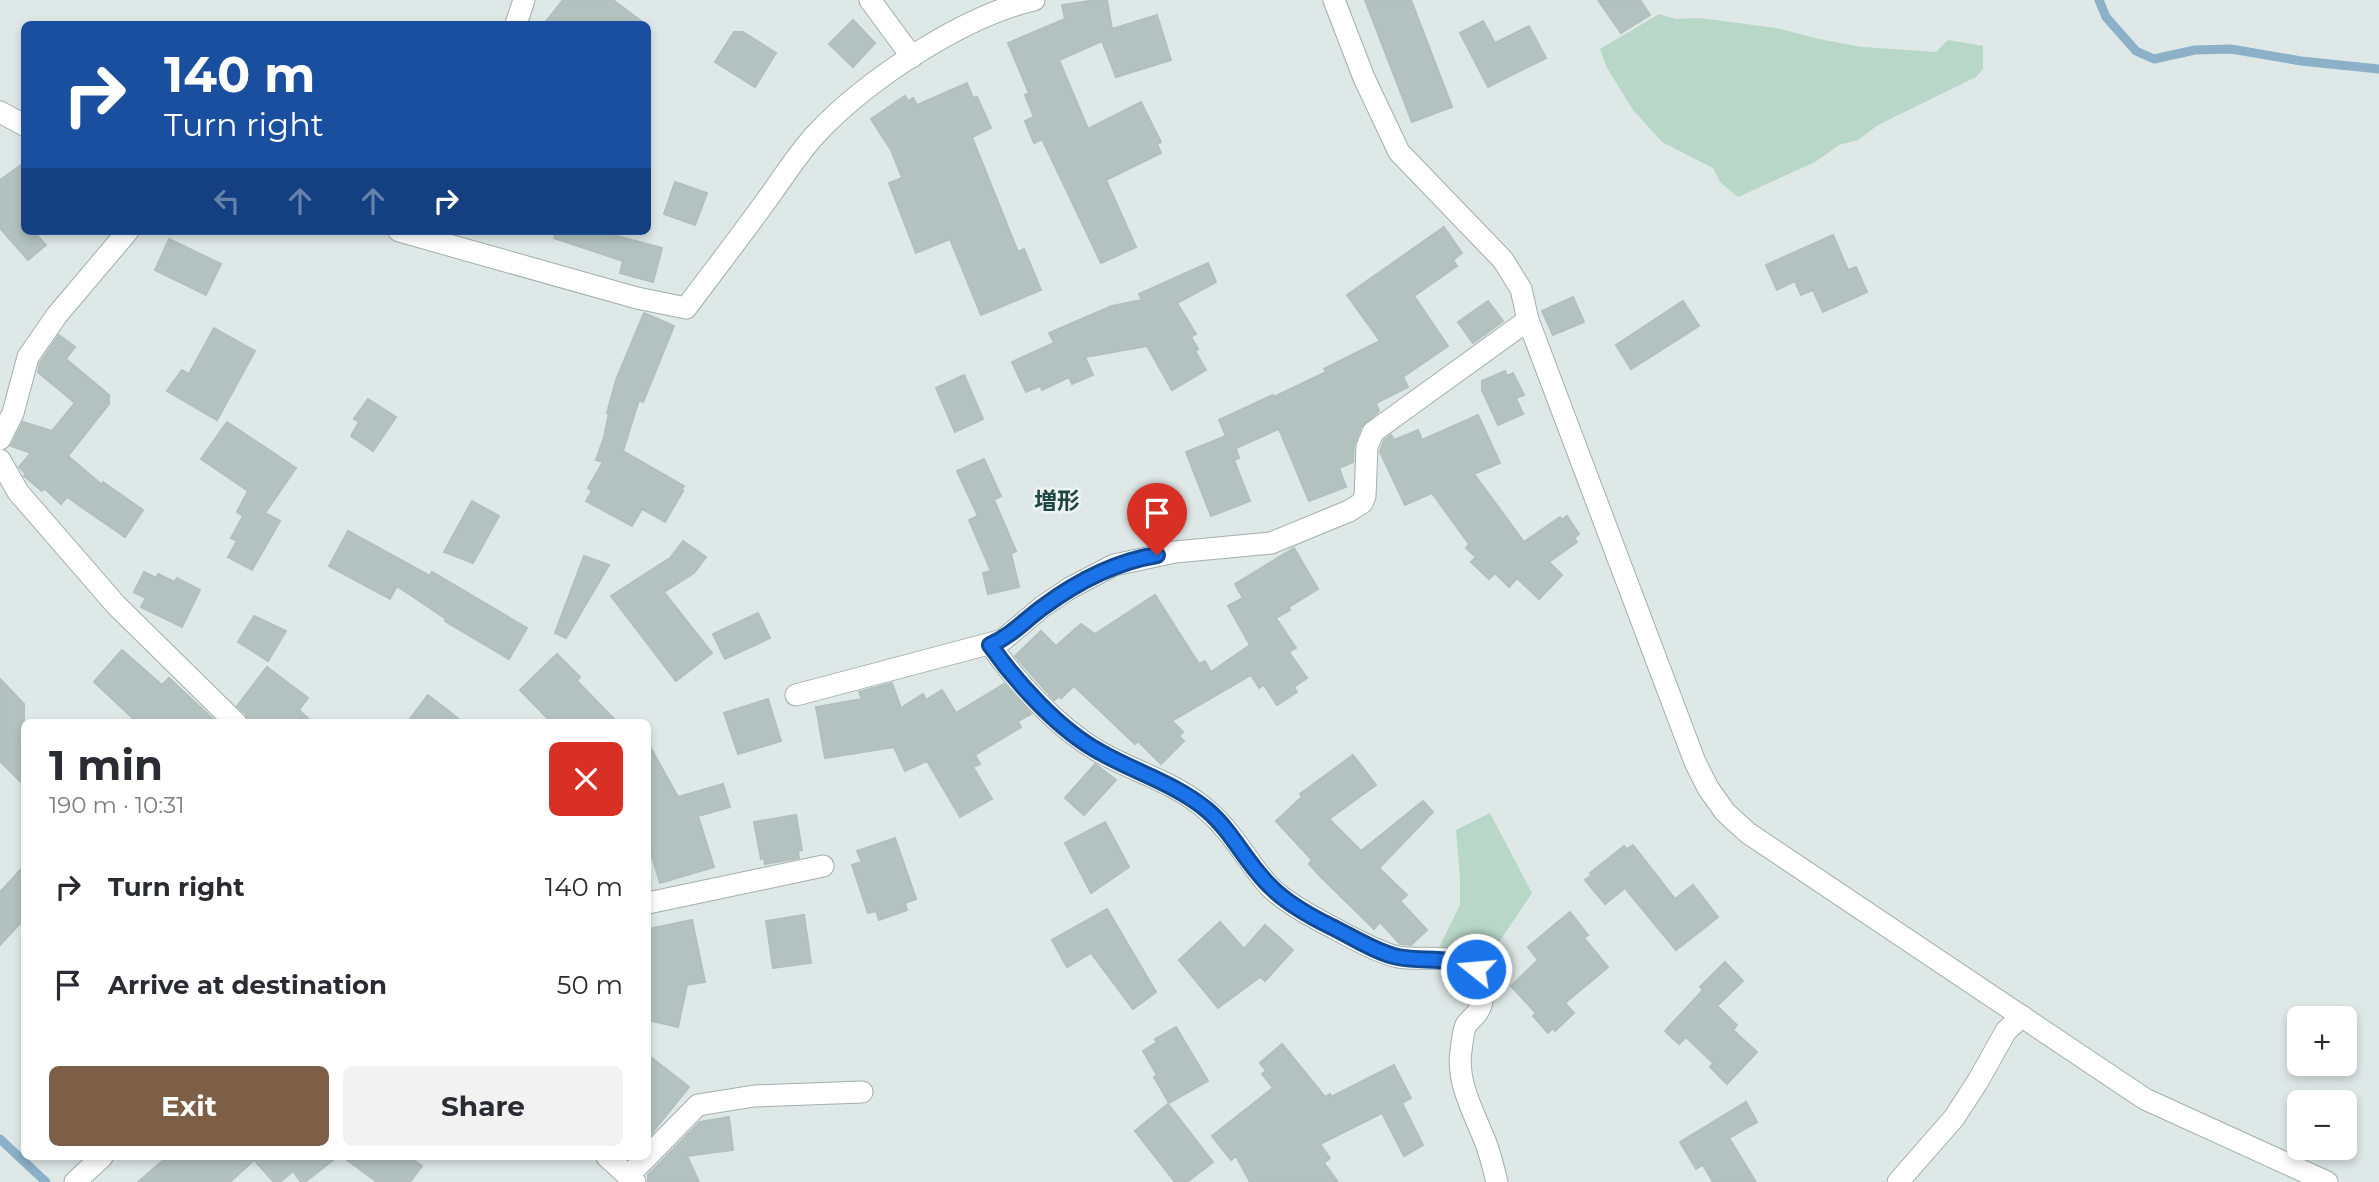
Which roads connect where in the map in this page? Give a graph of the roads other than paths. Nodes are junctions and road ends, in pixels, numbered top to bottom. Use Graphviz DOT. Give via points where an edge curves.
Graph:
graph roads {
  1 [pos="524,0"];
  2 [pos="870,0"];
  3 [pos="1034,0"];
  4 [pos="1334,0"];
  5 [pos="517,21"];
  6 [pos="912,57"];
  7 [pos="0,112"];
  8 [pos="21,123"];
  9 [pos="125,235"];
  10 [pos="431,235"];
  11 [pos="463,239"];
  12 [pos="1528,320"];
  13 [pos="0,439"];
  14 [pos="0,460"];
  15 [pos="990,645"];
  16 [pos="796,695"];
  17 [pos="232,719"];
  18 [pos="823,866"];
  19 [pos="651,902"];
  20 [pos="2022,1016"];
  21 [pos="862,1092"];
  22 [pos="651,1157"];
  23 [pos="99,1160"];
  24 [pos="611,1160"];
  25 [pos="648,1160"];
  26 [pos="632,1178"];
  27 [pos="75,1182"];
  28 [pos="1497,1182"];
  29 [pos="1898,1182"];
  30 [pos="2328,1182"];
  1 -- 5 [label="street"];
  2 -- 6 [label="street"];
  3 -- 6 [label="street" via="990,15"];
  4 -- 12 [label="street" via="1399,152 1503,260 1521,289"];
  6 -- 11 [label="street" via="817,133 686,308 637,298"];
  7 -- 8 [label="street"];
  9 -- 13 [label="street" via="28,356 13,413"];
  10 -- 11 [label="street"];
  12 -- 15 [label="street" via="1373,432 1367,447 1365,496 1356,507 1271,543 1175,552 1114,565 1070,588"];
  12 -- 20 [label="street" via="1708,788 1726,812 1774,852"];
  14 -- 17 [label="street" via="18,492 116,605"];
  15 -- 16 [label="street"];
  15 -- 28 [label="street" via="1015,680 1097,751 1209,811 1272,888 1298,909 1389,955 1442,959 1476,969 1484,995 1479,1012 1466,1025 1461,1074"];
  18 -- 19 [label="street"];
  20 -- 29 [label="street" via="2006,1031 1954,1118"];
  20 -- 30 [label="street" via="2146,1099"];
  21 -- 22 [label="street" via="754,1096 698,1105"];
  23 -- 27 [label="street"];
  24 -- 26 [label="street"];
  25 -- 26 [label="street"];
}
